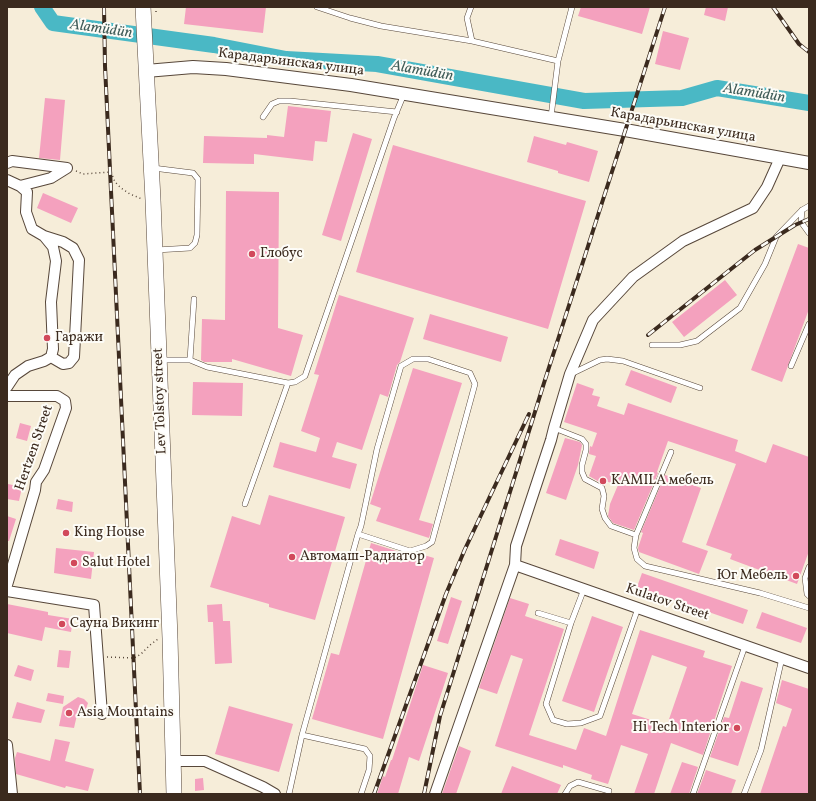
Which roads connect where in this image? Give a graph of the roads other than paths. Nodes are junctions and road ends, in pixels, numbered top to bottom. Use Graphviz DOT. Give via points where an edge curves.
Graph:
graph roads {
  1 [pos="143,7"];
  2 [pos="318,7"];
  3 [pos="471,7"];
  4 [pos="572,7"];
  5 [pos="472,41"];
  6 [pos="558,61"];
  7 [pos="145,65"];
  8 [pos="404,94"];
  9 [pos="397,112"];
  10 [pos="551,114"];
  11 [pos="263,117"];
  12 [pos="780,158"];
  13 [pos="7,163"];
  14 [pos="809,163"];
  15 [pos="152,168"];
  16 [pos="7,180"];
  17 [pos="20,186"];
  18 [pos="809,206"];
  19 [pos="802,210"];
  20 [pos="809,233"];
  21 [pos="44,236"];
  22 [pos="154,250"];
  23 [pos="194,299"];
  24 [pos="809,324"];
  25 [pos="652,345"];
  26 [pos="51,357"];
  27 [pos="159,360"];
  28 [pos="190,360"];
  29 [pos="791,366"];
  30 [pos="570,374"];
  31 [pos="288,383"];
  32 [pos="7,387"];
  33 [pos="700,388"];
  34 [pos="7,396"];
  35 [pos="554,428"];
  36 [pos="671,452"];
  37 [pos="245,504"];
  38 [pos="358,534"];
  39 [pos="636,535"];
  40 [pos="515,565"];
  41 [pos="809,567"];
  42 [pos="7,585"];
  43 [pos="584,589"];
  44 [pos="7,591"];
  45 [pos="809,596"];
  46 [pos="638,608"];
  47 [pos="809,608"];
  48 [pos="538,613"];
  49 [pos="571,623"];
  50 [pos="745,646"];
  51 [pos="782,658"];
  52 [pos="809,668"];
  53 [pos="102,714"];
  54 [pos="302,735"];
  55 [pos="7,745"];
  56 [pos="174,761"];
  57 [pos="609,791"];
  58 [pos="12,794"];
  59 [pos="174,794"];
  60 [pos="275,794"];
  61 [pos="288,794"];
  62 [pos="361,794"];
  63 [pos="435,794"];
  64 [pos="565,794"];
  65 [pos="693,794"];
  66 [pos="744,794"];
  1 -- 7 [label="main road, Lev Tolstoy street"];
  2 -- 5 [label="lane" via="381,26"];
  3 -- 5 [label="lane" via="467,18"];
  4 -- 6 [label="lane"];
  5 -- 6 [label="lane"];
  6 -- 10 [label="lane"];
  7 -- 8 [label="street, Карадарьинская улица" via="226,69"];
  7 -- 15 [label="main road, Lev Tolstoy street"];
  8 -- 9 [label="lane"];
  8 -- 10 [label="street, Карадарьинская улица"];
  9 -- 11 [label="lane" via="279,101 272,104"];
  9 -- 31 [label="lane" via="305,376"];
  10 -- 12 [label="street, Карадарьинская улица"];
  12 -- 14 [label="street, Карадарьинская улица"];
  12 -- 30 [label="street" via="754,208 683,241 633,277 593,320"];
  13 -- 17 [label="street" via="12,161 67,168 51,178"];
  15 -- 22 [label="main road, Lev Tolstoy street"];
  15 -- 22 [label="lane" via="193,173 198,179 195,243 190,248"];
  16 -- 17 [label="street"];
  17 -- 21 [label="street" via="27,192 26,212 32,228"];
  18 -- 19 [label="lane"];
  19 -- 20 [label="lane" via="801,222"];
  19 -- 25 [label="lane" via="776,237 765,264 740,308 697,341 680,345"];
  21 -- 26 [label="street" via="53,247 56,260 51,302"];
  21 -- 26 [label="street" via="73,248 80,260 74,357 69,363 63,364"];
  22 -- 27 [label="main road, Lev Tolstoy street"];
  23 -- 28 [label="lane"];
  24 -- 29 [label="lane"];
  26 -- 32 [label="street" via="28,366 15,375"];
  27 -- 28 [label="lane"];
  27 -- 56 [label="main road, Lev Tolstoy street"];
  28 -- 31 [label="lane" via="207,367"];
  30 -- 33 [label="lane" via="600,360 623,361"];
  30 -- 35 [label="street"];
  31 -- 37 [label="lane"];
  34 -- 42 [label="street, Hertzen Street" via="57,396 65,401 66,408 44,470 36,482"];
  35 -- 39 [label="lane" via="582,439 586,444 582,472 585,479 602,488 602,510 605,518 611,526"];
  35 -- 40 [label="street" via="516,546"];
  36 -- 39 [label="lane"];
  38 -- 38 [label="lane" via="377,449 401,366 413,359 428,359 470,374 475,384 432,542 410,551"];
  38 -- 54 [label="lane"];
  39 -- 47 [label="lane" via="634,548 637,559 645,566 760,593"];
  40 -- 43 [label="street, Kulatov Street"];
  40 -- 63 [label="street"];
  41 -- 45 [label="lane" via="805,578"];
  43 -- 46 [label="street, Kulatov Street"];
  43 -- 49 [label="lane"];
  44 -- 53 [label="street" via="94,605"];
  46 -- 49 [label="lane" via="600,716 581,723 566,724 553,720 546,704"];
  46 -- 50 [label="street, Kulatov Street"];
  48 -- 49 [label="lane"];
  50 -- 51 [label="street, Kulatov Street"];
  50 -- 65 [label="lane"];
  51 -- 52 [label="street, Kulatov Street"];
  51 -- 66 [label="lane" via="761,750"];
  54 -- 61 [label="lane"];
  54 -- 62 [label="lane" via="365,750 370,756 369,770"];
  55 -- 58 [label="street"];
  56 -- 59 [label="main road, Lev Tolstoy street"];
  56 -- 60 [label="street" via="205,761"];
  57 -- 64 [label="lane" via="578,782 570,786"];
}
